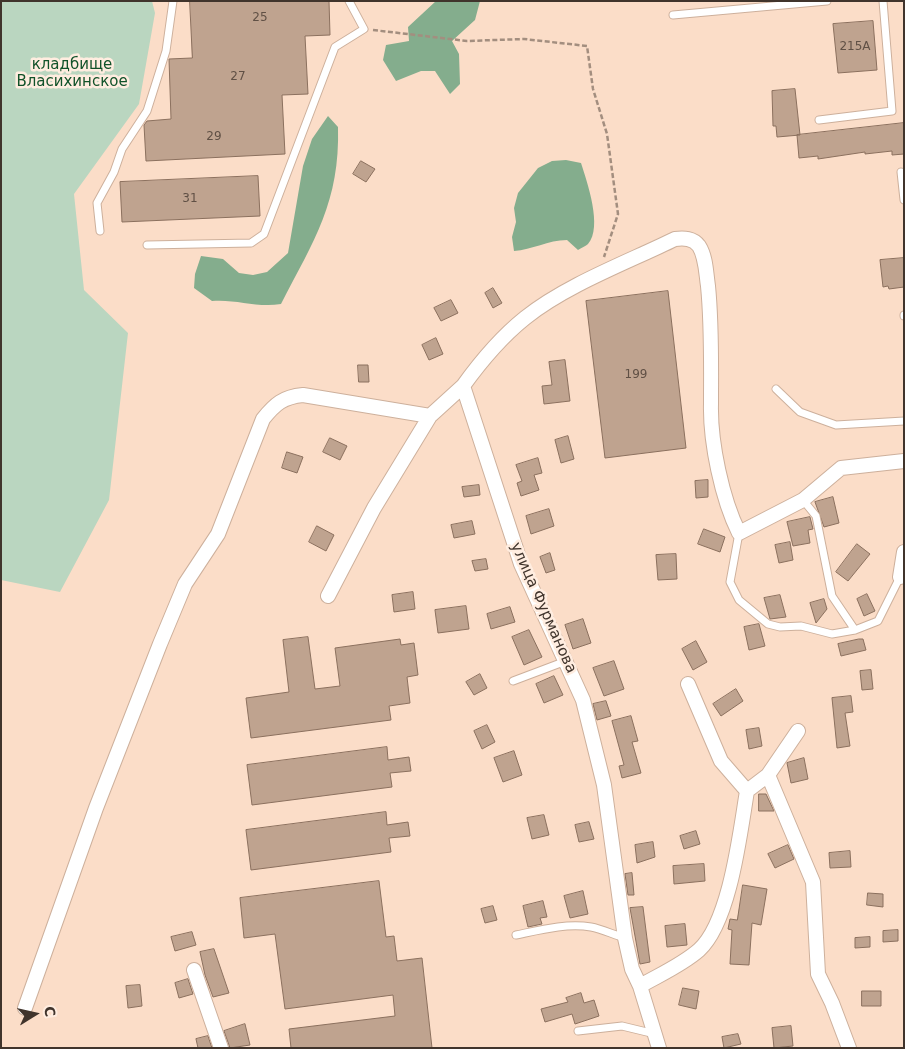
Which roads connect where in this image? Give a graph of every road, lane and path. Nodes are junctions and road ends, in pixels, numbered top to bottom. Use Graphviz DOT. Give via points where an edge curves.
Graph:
graph roads {
  1 [pos="173,1"];
  2 [pos="349,1"];
  3 [pos="827,1"];
  4 [pos="883,1"];
  5 [pos="673,15"];
  6 [pos="364,29"];
  7 [pos="819,120"];
  8 [pos="900,172"];
  9 [pos="904,200"];
  10 [pos="100,231"];
  11 [pos="147,245"];
  12 [pos="597,277"];
  13 [pos="463,386"];
  14 [pos="776,389"];
  15 [pos="430,416"];
  16 [pos="904,421"];
  17 [pos="904,461"];
  18 [pos="803,500"];
  19 [pos="739,533"];
  20 [pos="904,552"];
  21 [pos="900,577"];
  22 [pos="328,596"];
  23 [pos="855,630"];
  24 [pos="567,661"];
  25 [pos="514,681"];
  26 [pos="688,684"];
  27 [pos="798,731"];
  28 [pos="768,775"];
  29 [pos="747,792"];
  30 [pos="516,935"];
  31 [pos="625,938"];
  32 [pos="194,970"];
  33 [pos="640,986"];
  34 [pos="25,1008"];
  35 [pos="578,1031"];
  36 [pos="655,1034"];
  37 [pos="221,1048"];
  38 [pos="660,1048"];
  39 [pos="849,1048"];
  1 -- 10 [label="lane" via="166,51 146,111 122,148 114,172 97,202"];
  2 -- 6 [label="lane"];
  3 -- 5 [label="lane"];
  4 -- 7 [label="lane" via="892,111"];
  6 -- 11 [label="lane" via="335,47 264,234 251,243"];
  6 -- 12 [label="path" via="467,42 524,39 587,46 593,89 607,134 618,214"];
  8 -- 9 [label="lane"];
  12 -- 13 [label="street" via="525,318 487,354"];
  12 -- 19 [label="street" via="675,239 688,238 698,244 705,260 712,328 711,406 718,469"];
  13 -- 15 [label="street"];
  13 -- 24 [label="street, улица Фурманова" via="521,564"];
  14 -- 16 [label="lane" via="800,412 836,425"];
  15 -- 22 [label="street" via="374,508"];
  15 -- 34 [label="street" via="303,395 282,399 263,419 218,534 185,584 160,644 96,808"];
  17 -- 18 [label="street" via="841,468"];
  18 -- 19 [label="street"];
  18 -- 23 [label="lane" via="816,516 832,596"];
  19 -- 23 [label="lane" via="730,582 739,600 768,624 801,626 832,634"];
  20 -- 21 [label="street"];
  21 -- 23 [label="lane" via="878,621"];
  24 -- 25 [label="lane"];
  24 -- 31 [label="street, улица Фурманова" via="584,700 604,785"];
  26 -- 29 [label="street" via="721,761"];
  27 -- 28 [label="street"];
  28 -- 29 [label="street"];
  28 -- 39 [label="street" via="813,882 818,974"];
  29 -- 33 [label="street" via="728,894 714,927 700,950"];
  30 -- 31 [label="lane" via="574,926 590,927"];
  31 -- 33 [label="street, улица Фурманова" via="632,969"];
  32 -- 37 [label="street"];
  33 -- 36 [label="street, улица Фурманова"];
  35 -- 36 [label="lane" via="622,1026"];
  36 -- 38 [label="street, улица Фурманова"];
}
